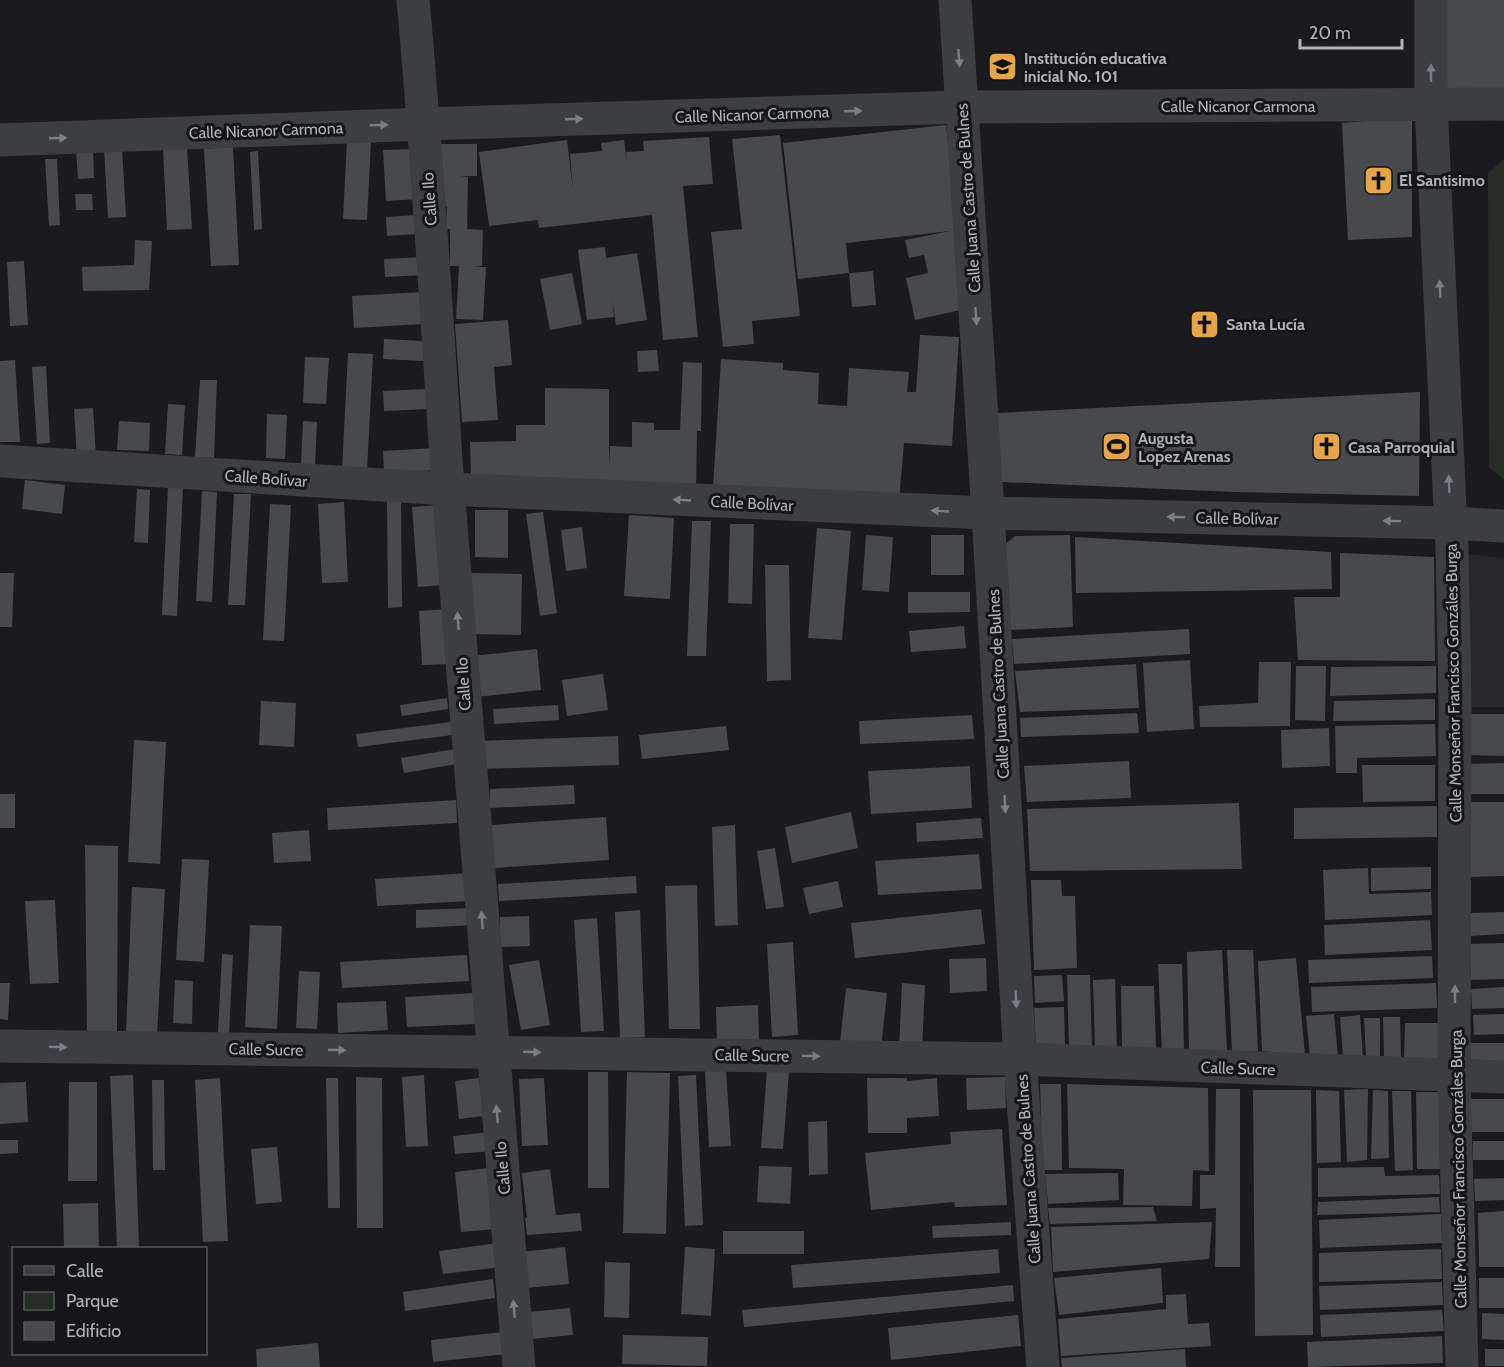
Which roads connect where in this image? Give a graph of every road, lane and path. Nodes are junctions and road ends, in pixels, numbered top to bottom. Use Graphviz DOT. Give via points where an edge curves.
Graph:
graph roads {
  1 [pos="413,0"];
  2 [pos="955,0"];
  3 [pos="1431,0"];
  4 [pos="1504,104"];
  5 [pos="1431,105"];
  6 [pos="963,107"];
  7 [pos="424,124"];
  8 [pos="0,140"];
  9 [pos="0,461"];
  10 [pos="448,489"];
  11 [pos="988,513"];
  12 [pos="1451,523"];
  13 [pos="1504,526"];
  14 [pos="0,1046"];
  15 [pos="492,1051"];
  16 [pos="1020,1059"];
  17 [pos="1454,1076"];
  18 [pos="1504,1077"];
  19 [pos="519,1367"];
  20 [pos="1043,1367"];
  21 [pos="1462,1367"];
  1 -- 7 [label="street, Calle Ilo"];
  2 -- 6 [label="street, Calle Juana Castro de Bulnes, one-way"];
  5 -- 3 [label="street, Calle Monseñor Francisco Gonzáles Burga, one-way"];
  4 -- 5 [label="street, Calle Nicanor Carmona"];
  5 -- 6 [label="street, Calle Nicanor Carmona"];
  12 -- 5 [label="street, Calle Monseñor Francisco Gonzáles Burga, one-way"];
  7 -- 6 [label="street, Calle Nicanor Carmona, one-way"];
  6 -- 11 [label="street, Calle Juana Castro de Bulnes, one-way"];
  8 -- 7 [label="street, Calle Nicanor Carmona, one-way"];
  7 -- 10 [label="street, Calle Ilo"];
  9 -- 10 [label="street, Calle Bolívar"];
  11 -- 10 [label="street, Calle Bolívar, one-way"];
  15 -- 10 [label="street, Calle Ilo, one-way"];
  12 -- 11 [label="street, Calle Bolívar, one-way"];
  11 -- 16 [label="street, Calle Juana Castro de Bulnes, one-way"];
  12 -- 13 [label="street, Calle Bolívar"];
  17 -- 12 [label="street, Calle Monseñor Francisco Gonzáles Burga, one-way" via="1455,703"];
  14 -- 15 [label="street, Calle Sucre, one-way"];
  15 -- 16 [label="street, Calle Sucre, one-way"];
  19 -- 15 [label="street, Calle Ilo, one-way"];
  16 -- 17 [label="street, Calle Sucre"];
  16 -- 20 [label="street, Calle Juana Castro de Bulnes"];
  17 -- 18 [label="street, Calle Sucre"];
  17 -- 21 [label="street, Calle Monseñor Francisco Gonzáles Burga"];
}
